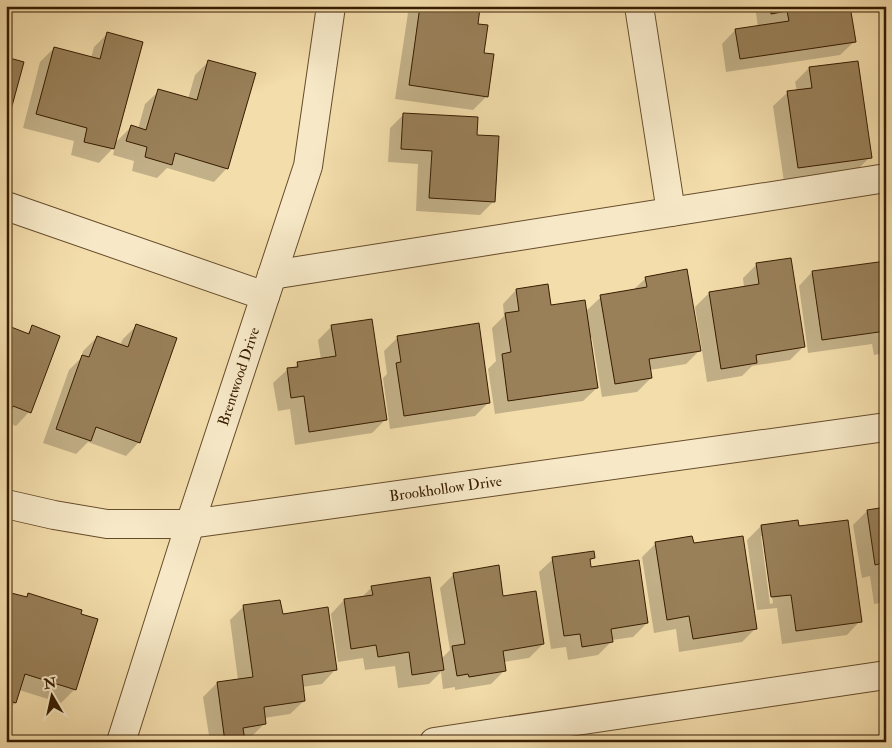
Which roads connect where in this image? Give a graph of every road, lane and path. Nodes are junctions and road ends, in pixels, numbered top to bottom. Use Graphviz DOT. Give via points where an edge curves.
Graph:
graph roads {
  1 [pos="331,6"];
  2 [pos="639,6"];
  3 [pos="886,178"];
  4 [pos="6,206"];
  5 [pos="671,212"];
  6 [pos="268,286"];
  7 [pos="886,427"];
  8 [pos="6,504"];
  9 [pos="190,524"];
  10 [pos="886,676"];
  11 [pos="121,742"];
  12 [pos="434,742"];
  1 -- 6 [label="street, Brentwood Drive" via="308,166"];
  2 -- 5 [label="street"];
  3 -- 5 [label="street"];
  4 -- 6 [label="street"];
  5 -- 6 [label="street"];
  6 -- 9 [label="street, Brentwood Drive"];
  7 -- 9 [label="street, Brookhollow Drive"];
  8 -- 9 [label="street, Brookhollow Drive" via="106,524"];
  9 -- 11 [label="street, Brentwood Drive"];
  10 -- 12 [label="street"];
}
